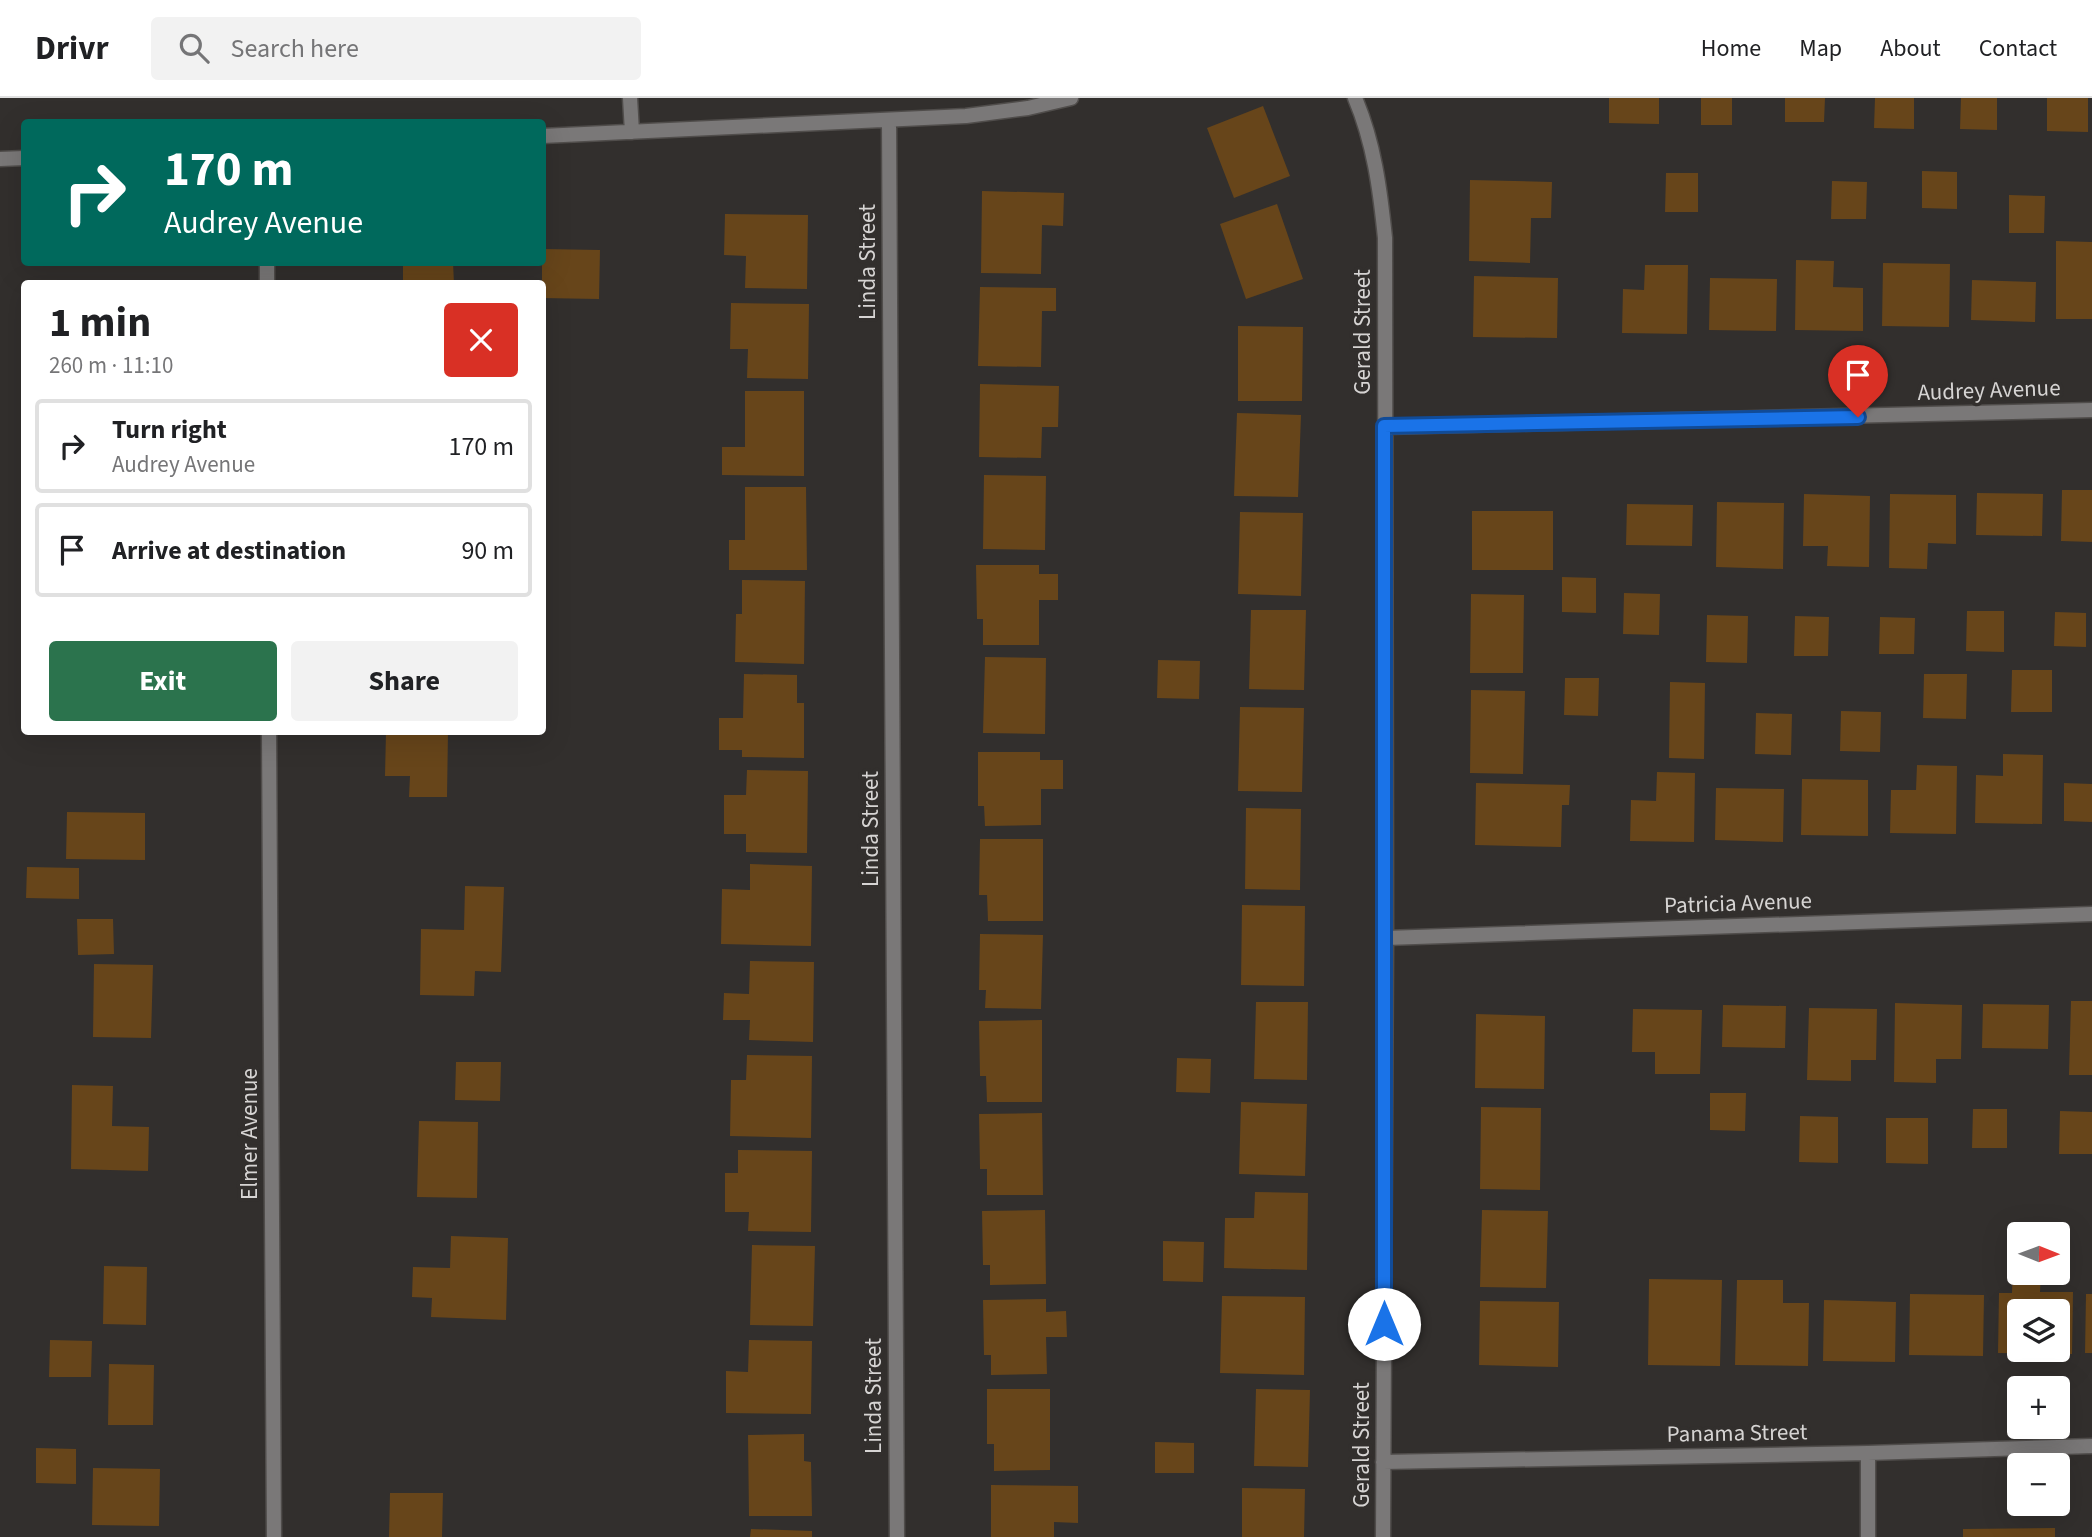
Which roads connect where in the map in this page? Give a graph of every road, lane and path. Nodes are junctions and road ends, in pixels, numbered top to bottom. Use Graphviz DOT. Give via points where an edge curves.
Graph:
graph roads {
  1 [pos="629,98"];
  2 [pos="1071,98"];
  3 [pos="1355,98"];
  4 [pos="889,121"];
  5 [pos="632,132"];
  6 [pos="546,136"];
  7 [pos="21,158"];
  8 [pos="0,159"];
  9 [pos="2092,410"];
  10 [pos="1384,426"];
  11 [pos="269,735"];
  12 [pos="2092,914"];
  13 [pos="1386,938"];
  14 [pos="2092,1446"];
  15 [pos="1868,1453"];
  16 [pos="1383,1462"];
  17 [pos="274,1537"];
  18 [pos="897,1537"];
  19 [pos="1383,1537"];
  20 [pos="1868,1537"];
  1 -- 5 [label="street"];
  2 -- 4 [label="street" via="967,116"];
  3 -- 10 [label="street, Gerald Street" via="1373,151 1385,238"];
  4 -- 5 [label="street"];
  4 -- 18 [label="street, Linda Street"];
  5 -- 6 [label="street"];
  7 -- 8 [label="street"];
  9 -- 10 [label="street, Audrey Avenue"];
  10 -- 13 [label="street, Gerald Street"];
  11 -- 17 [label="street, Elmer Avenue"];
  12 -- 13 [label="street, Patricia Avenue"];
  13 -- 16 [label="street, Gerald Street"];
  14 -- 15 [label="street, Panama Street"];
  15 -- 16 [label="street, Panama Street"];
  15 -- 20 [label="street"];
  16 -- 19 [label="street, Gerald Street"];
}
